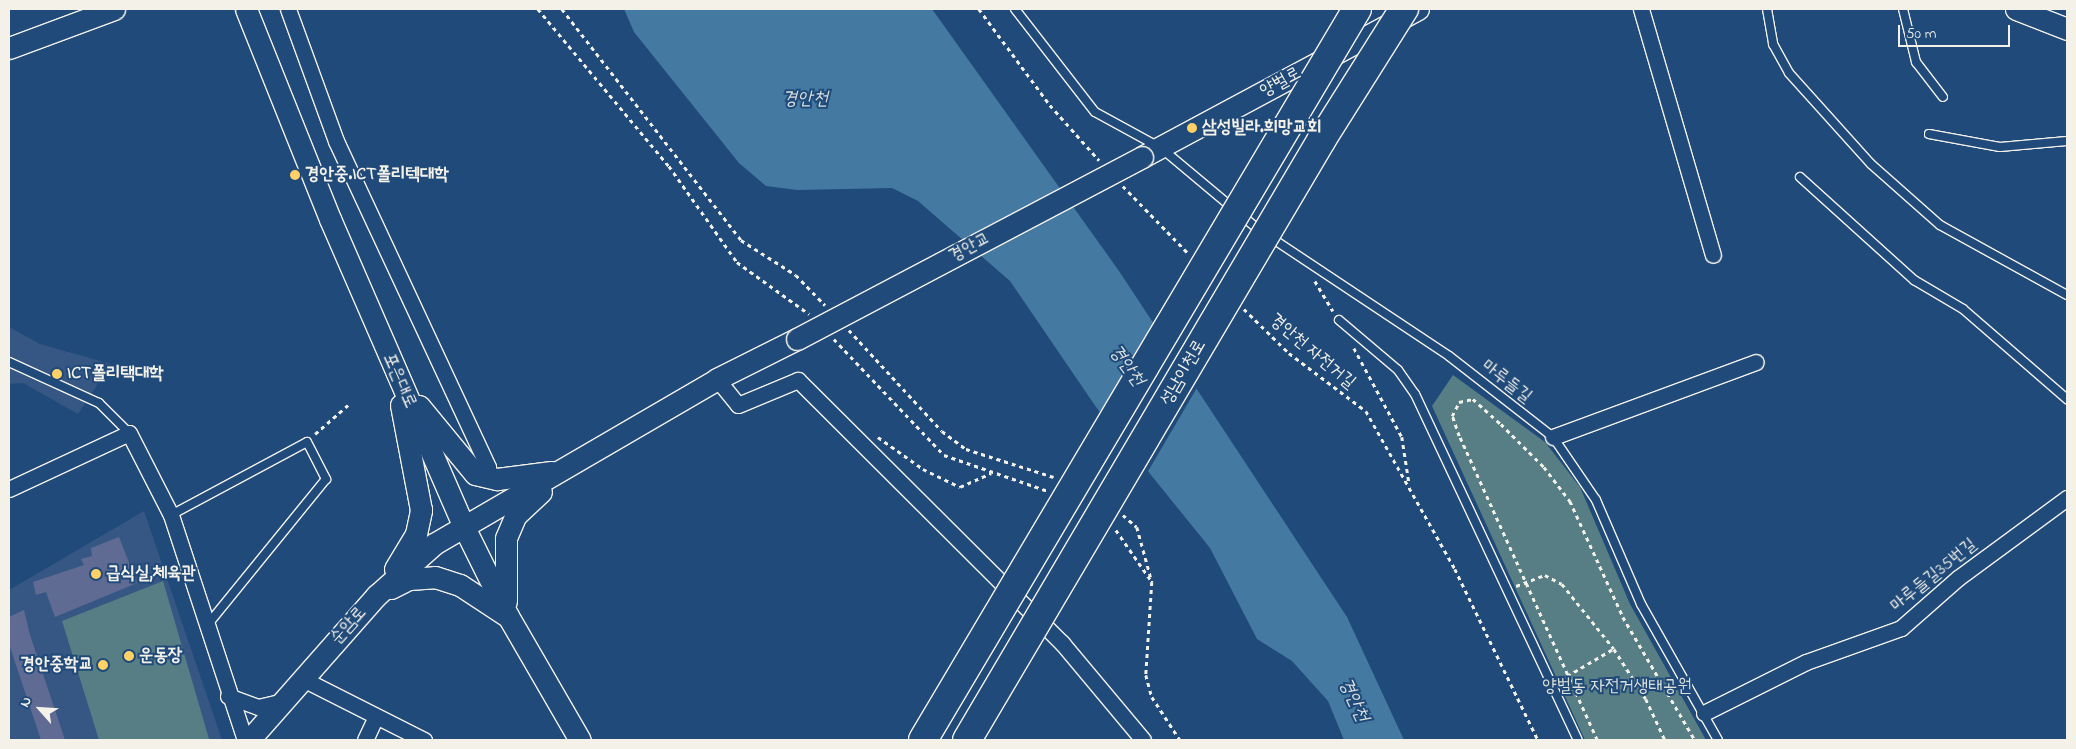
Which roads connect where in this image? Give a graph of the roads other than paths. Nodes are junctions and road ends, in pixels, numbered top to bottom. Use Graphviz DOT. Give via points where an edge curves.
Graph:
graph roads {
  1 [pos="114,9"];
  2 [pos="246,9"];
  3 [pos="288,9"];
  4 [pos="1015,9"];
  5 [pos="1357,9"];
  6 [pos="1404,9"];
  7 [pos="1418,9"];
  8 [pos="1641,9"];
  9 [pos="1767,9"];
  10 [pos="1903,9"];
  11 [pos="2016,9"];
  12 [pos="2043,14"];
  13 [pos="2067,29"];
  14 [pos="9,48"];
  15 [pos="1943,97"];
  16 [pos="1929,134"];
  17 [pos="2067,140"];
  18 [pos="1152,153"];
  19 [pos="1800,177"];
  20 [pos="1713,255"];
  21 [pos="2067,295"];
  22 [pos="1339,320"];
  23 [pos="9,362"];
  24 [pos="1756,362"];
  25 [pos="397,378"];
  26 [pos="717,379"];
  27 [pos="2067,399"];
  28 [pos="129,433"];
  29 [pos="1553,437"];
  30 [pos="565,470"];
  31 [pos="486,478"];
  32 [pos="9,489"];
  33 [pos="2067,498"];
  34 [pos="171,515"];
  35 [pos="463,525"];
  36 [pos="377,595"];
  37 [pos="508,616"];
  38 [pos="205,628"];
  39 [pos="301,678"];
  40 [pos="228,696"];
  41 [pos="280,702"];
  42 [pos="1704,714"];
  43 [pos="374,719"];
  44 [pos="247,740"];
  45 [pos="365,740"];
  46 [pos="424,740"];
  47 [pos="580,740"];
  48 [pos="923,740"];
  49 [pos="967,740"];
  50 [pos="1143,740"];
  51 [pos="1578,740"];
  52 [pos="1718,740"];
  1 -- 14 [label="street"];
  2 -- 25 [label="street, 포은대로"];
  3 -- 31 [label="street" via="336,141 488,467"];
  4 -- 18 [label="lane, 마루들길" via="1094,112"];
  5 -- 48 [label="highway, bridge"];
  6 -- 49 [label="highway, 성남이천로, bridge" via="1322,139"];
  7 -- 18 [label="street, 양벌로"];
  8 -- 20 [label="street"];
  9 -- 21 [label="lane" via="1773,44 1789,74 1871,164 1940,225"];
  10 -- 15 [label="lane" via="1916,62"];
  11 -- 12 [label="street"];
  12 -- 13 [label="street"];
  16 -- 17 [label="lane" via="2000,146"];
  18 -- 26 [label="street, 경안교, bridge"];
  18 -- 29 [label="lane, 마루들길" via="1304,262 1449,356"];
  19 -- 27 [label="lane" via="1914,280 1963,309"];
  22 -- 51 [label="lane" via="1398,370 1415,394"];
  23 -- 28 [label="lane" via="99,403"];
  24 -- 29 [label="street"];
  25 -- 31 [label="street" via="467,470"];
  25 -- 35 [label="street, 포은대로"];
  25 -- 36 [label="street" via="421,510 416,534"];
  26 -- 30 [label="street, 경안교"];
  26 -- 50 [label="street" via="738,405 798,380 1062,643"];
  28 -- 32 [label="street"];
  28 -- 34 [label="street"];
  29 -- 42 [label="lane, 마루들길" via="1596,500 1641,604"];
  30 -- 31 [label="street"];
  30 -- 35 [label="street, 순암로"];
  30 -- 37 [label="street" via="516,515 510,526 505,556"];
  33 -- 42 [label="street, 마루들길35번길" via="1958,578 1901,628 1806,662"];
  34 -- 38 [label="street"];
  34 -- 38 [label="lane" via="307,442 326,480"];
  35 -- 36 [label="street, 순암로" via="421,554"];
  35 -- 37 [label="street, 포은대로"];
  36 -- 37 [label="street" via="409,580 436,576 460,585"];
  36 -- 39 [label="street, 순암로"];
  37 -- 47 [label="street, 포은대로"];
  38 -- 40 [label="street"];
  39 -- 41 [label="street, 순암로"];
  39 -- 43 [label="street"];
  40 -- 41 [label="street" via="258,707"];
  40 -- 44 [label="street"];
  41 -- 44 [label="street, 순암로"];
  42 -- 52 [label="lane, 마루들길"];
  43 -- 45 [label="street"];
  43 -- 46 [label="street"];
}
